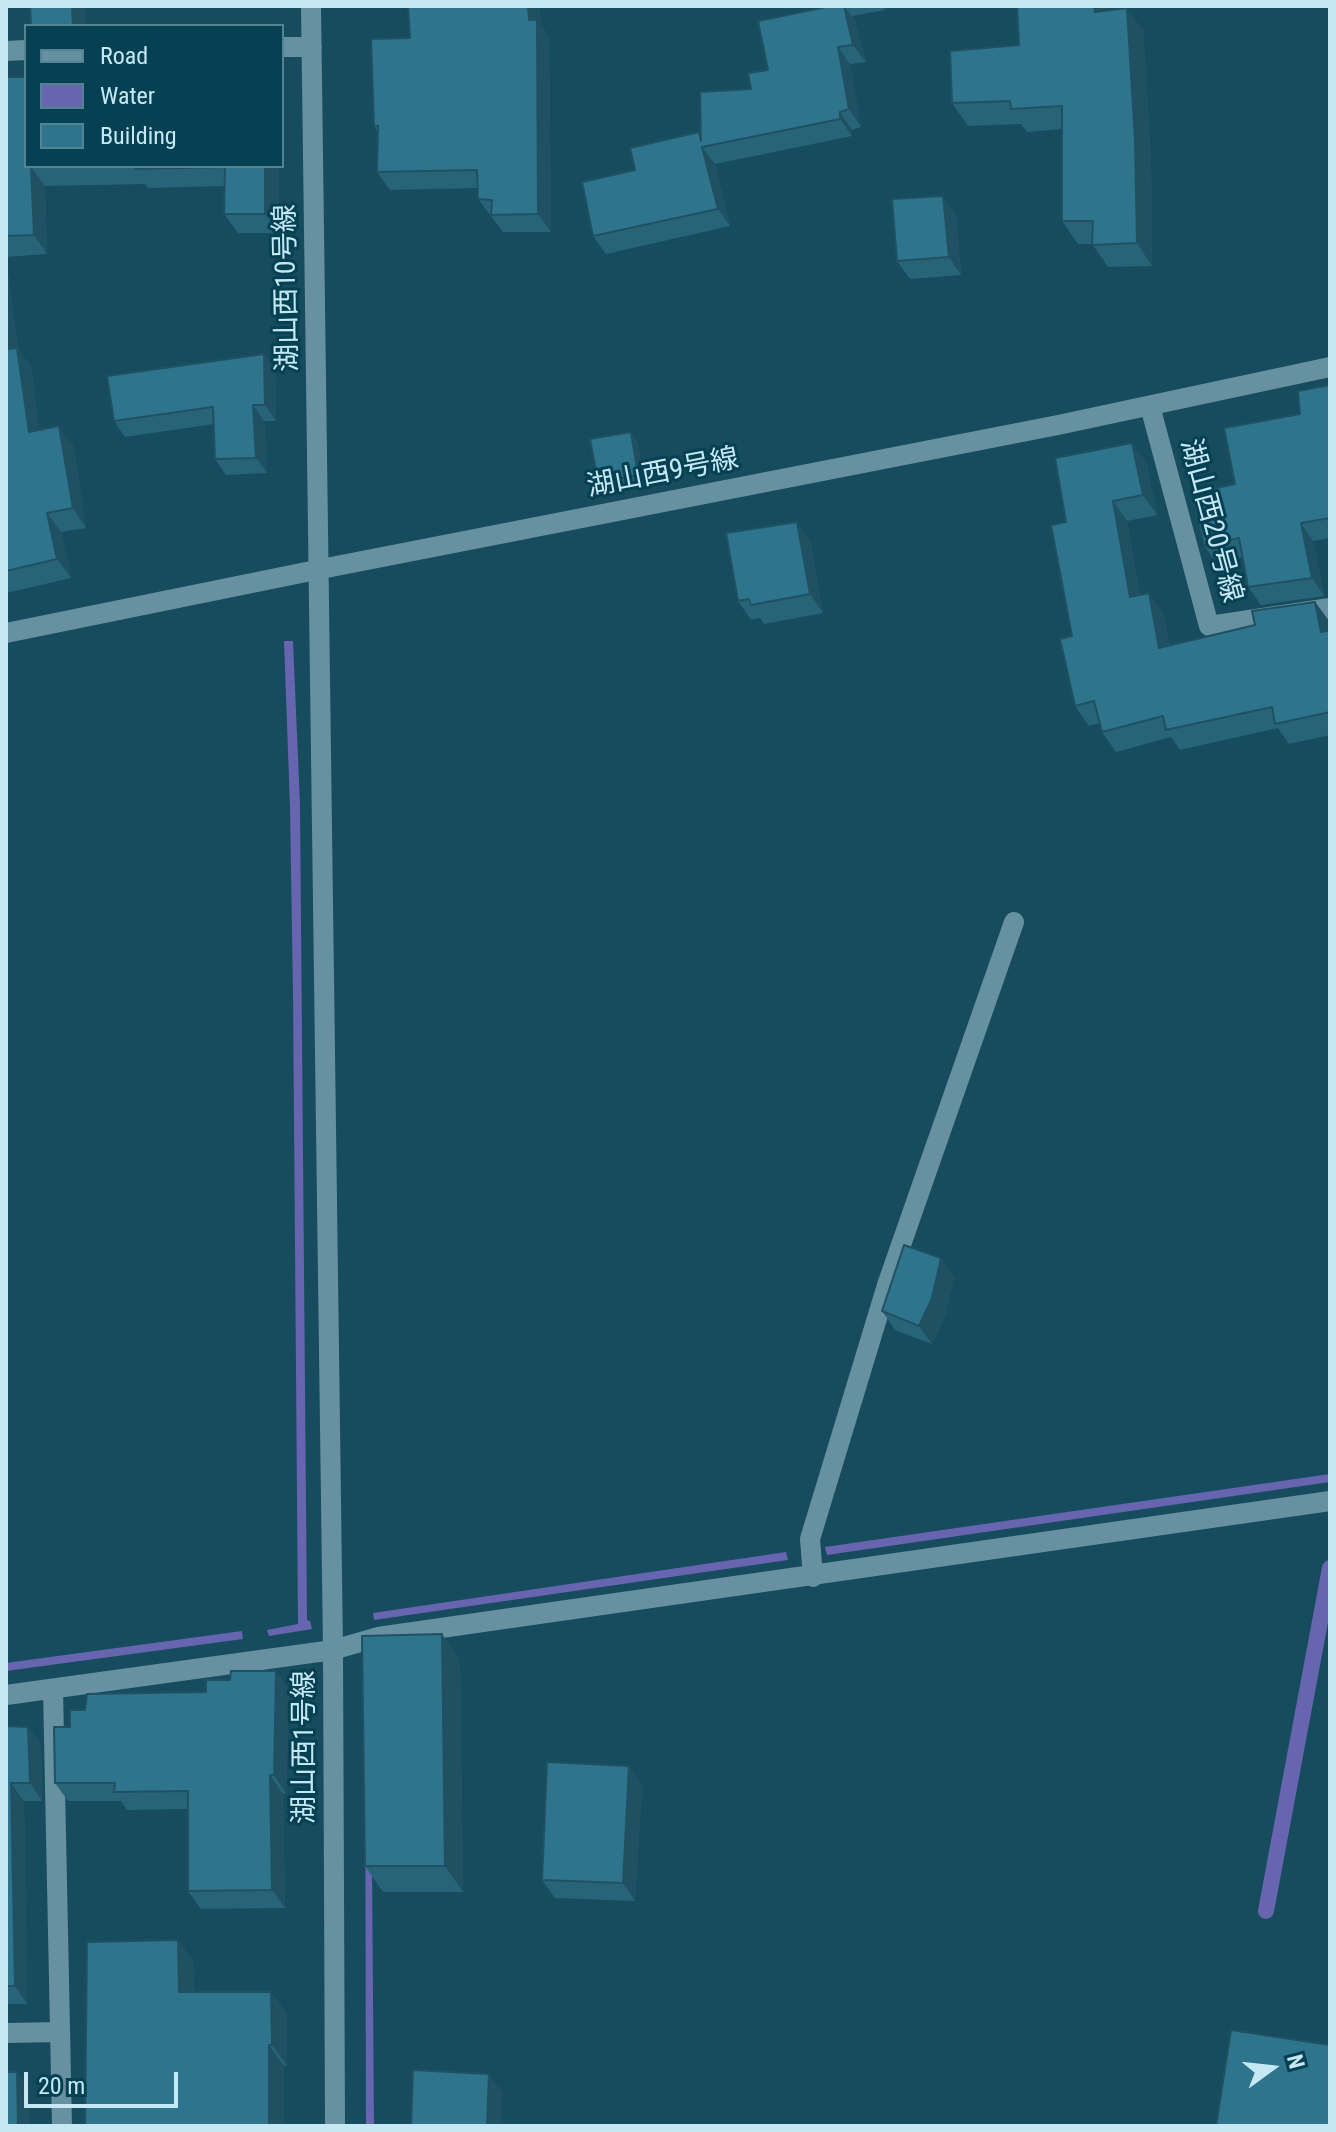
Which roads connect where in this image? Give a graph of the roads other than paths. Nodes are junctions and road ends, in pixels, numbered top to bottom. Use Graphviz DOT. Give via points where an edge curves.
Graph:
graph roads {
  1 [pos="311,6"];
  2 [pos="284,47"];
  3 [pos="312,47"];
  4 [pos="1330,367"];
  5 [pos="1150,406"];
  6 [pos="321,569"];
  7 [pos="1330,608"];
  8 [pos="6,633"];
  9 [pos="1014,922"];
  10 [pos="1330,1501"];
  11 [pos="813,1577"];
  12 [pos="333,1650"];
  13 [pos="53,1689"];
  14 [pos="6,1695"];
  15 [pos="60,2032"];
  16 [pos="6,2033"];
  17 [pos="62,2126"];
  18 [pos="335,2126"];
  1 -- 3 [label="street, 湖山西10号線"];
  2 -- 3 [label="street"];
  3 -- 6 [label="street, 湖山西10号線"];
  4 -- 5 [label="street, 湖山西9号線"];
  5 -- 6 [label="street, 湖山西9号線"];
  5 -- 7 [label="street, 湖山西20号線" via="1209,626"];
  6 -- 8 [label="street, 湖山西9号線"];
  6 -- 12 [label="street, 湖山西10号線"];
  9 -- 11 [label="street" via="888,1282 810,1539"];
  10 -- 11 [label="street"];
  11 -- 12 [label="street" via="378,1637"];
  12 -- 13 [label="street, 湖山西1号線"];
  12 -- 18 [label="street, 湖山西1号線"];
  13 -- 14 [label="street, 湖山西1号線"];
  13 -- 15 [label="street"];
  15 -- 16 [label="street"];
  15 -- 17 [label="street"];
}
